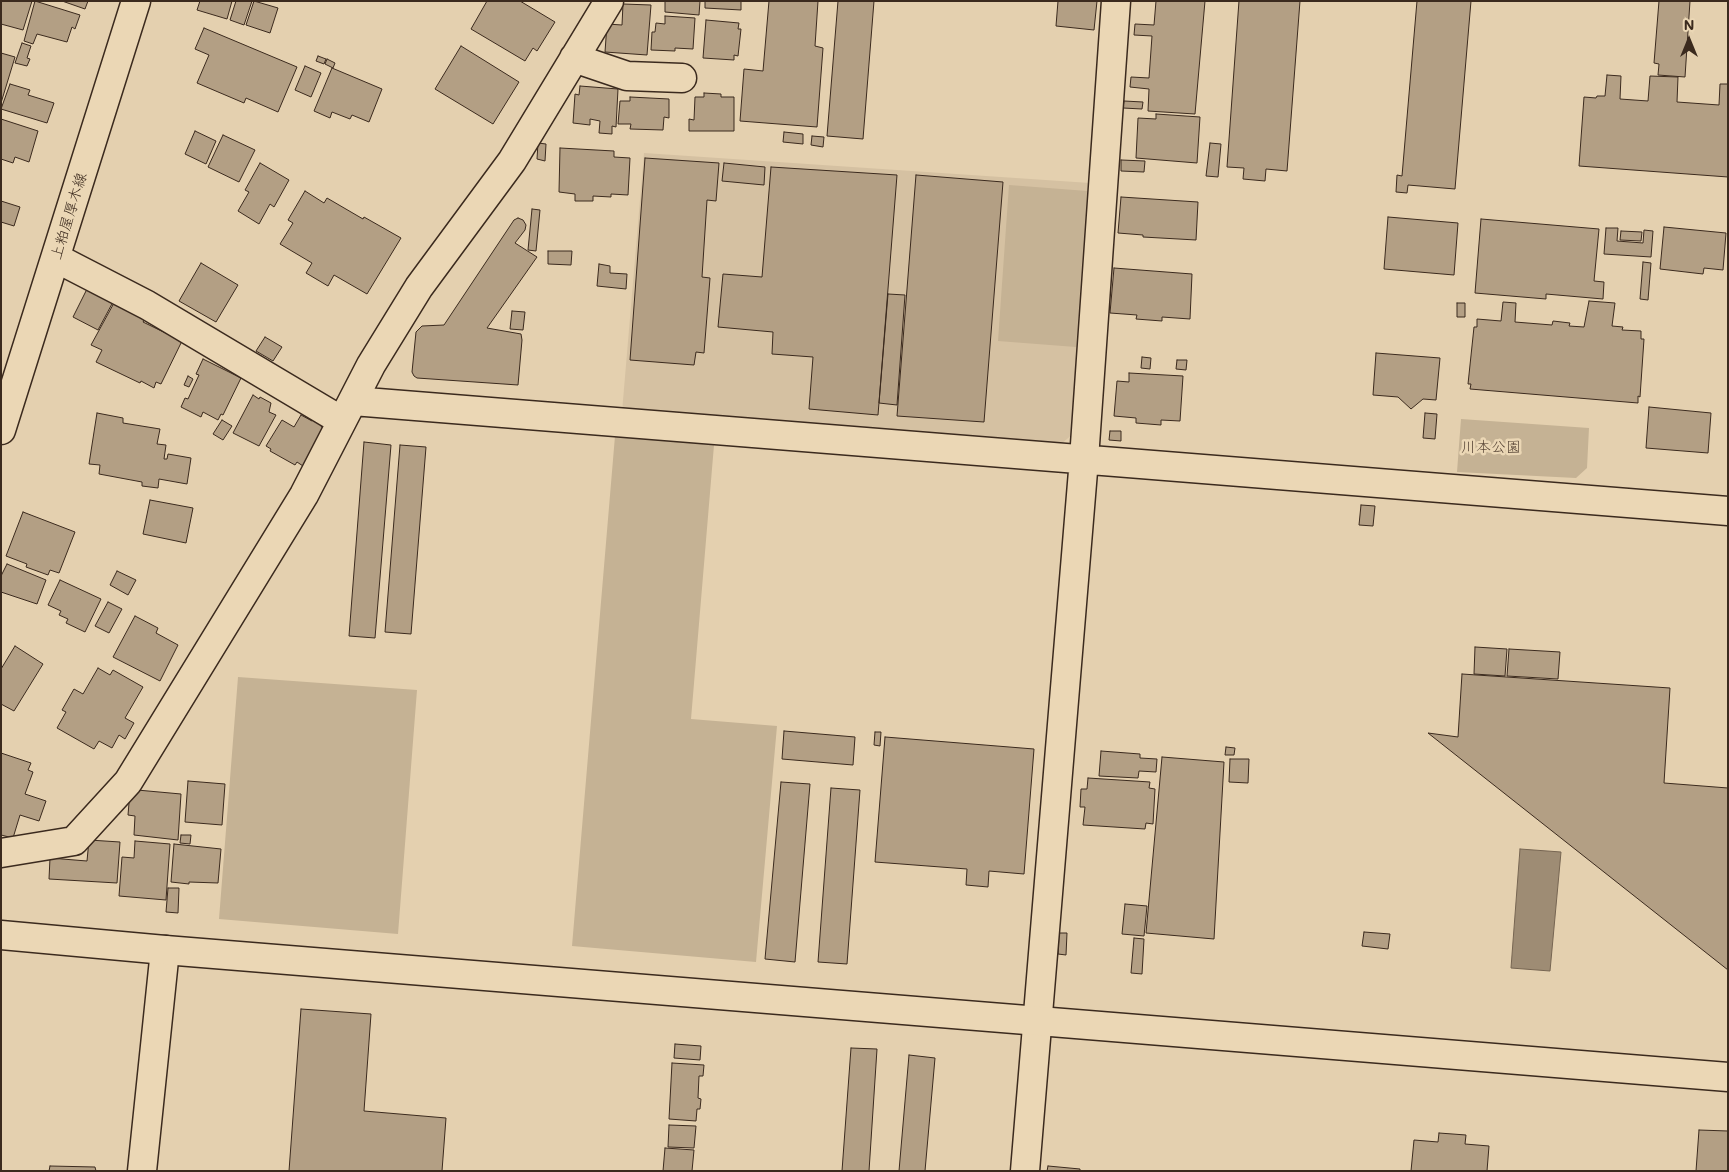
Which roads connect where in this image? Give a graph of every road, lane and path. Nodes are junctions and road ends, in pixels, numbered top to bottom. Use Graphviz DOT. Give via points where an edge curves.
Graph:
graph roads {
  1 [pos="136,1"];
  2 [pos="609,1"];
  3 [pos="1116,1"];
  4 [pos="574,58"];
  5 [pos="682,78"];
  6 [pos="56,258"];
  7 [pos="348,411"];
  8 [pos="1,430"];
  9 [pos="1084,459"];
  10 [pos="1728,511"];
  11 [pos="1,853"];
  12 [pos="1,935"];
  13 [pos="165,950"];
  14 [pos="1037,1021"];
  15 [pos="1728,1077"];
  16 [pos="142,1171"];
  17 [pos="1025,1171"];
  1 -- 6 [label="street, 上粕屋厚木線"];
  2 -- 4 [label="street"];
  3 -- 9 [label="street"];
  4 -- 5 [label="street" via="627,76"];
  4 -- 7 [label="street" via="512,161 419,287 370,365"];
  6 -- 7 [label="street"];
  6 -- 8 [label="street, 上粕屋厚木線"];
  7 -- 9 [label="street"];
  7 -- 11 [label="street" via="304,496 128,782 74,841"];
  9 -- 10 [label="street"];
  9 -- 14 [label="street"];
  12 -- 13 [label="street"];
  13 -- 14 [label="street"];
  13 -- 16 [label="street"];
  14 -- 15 [label="street"];
  14 -- 17 [label="street"];
}
